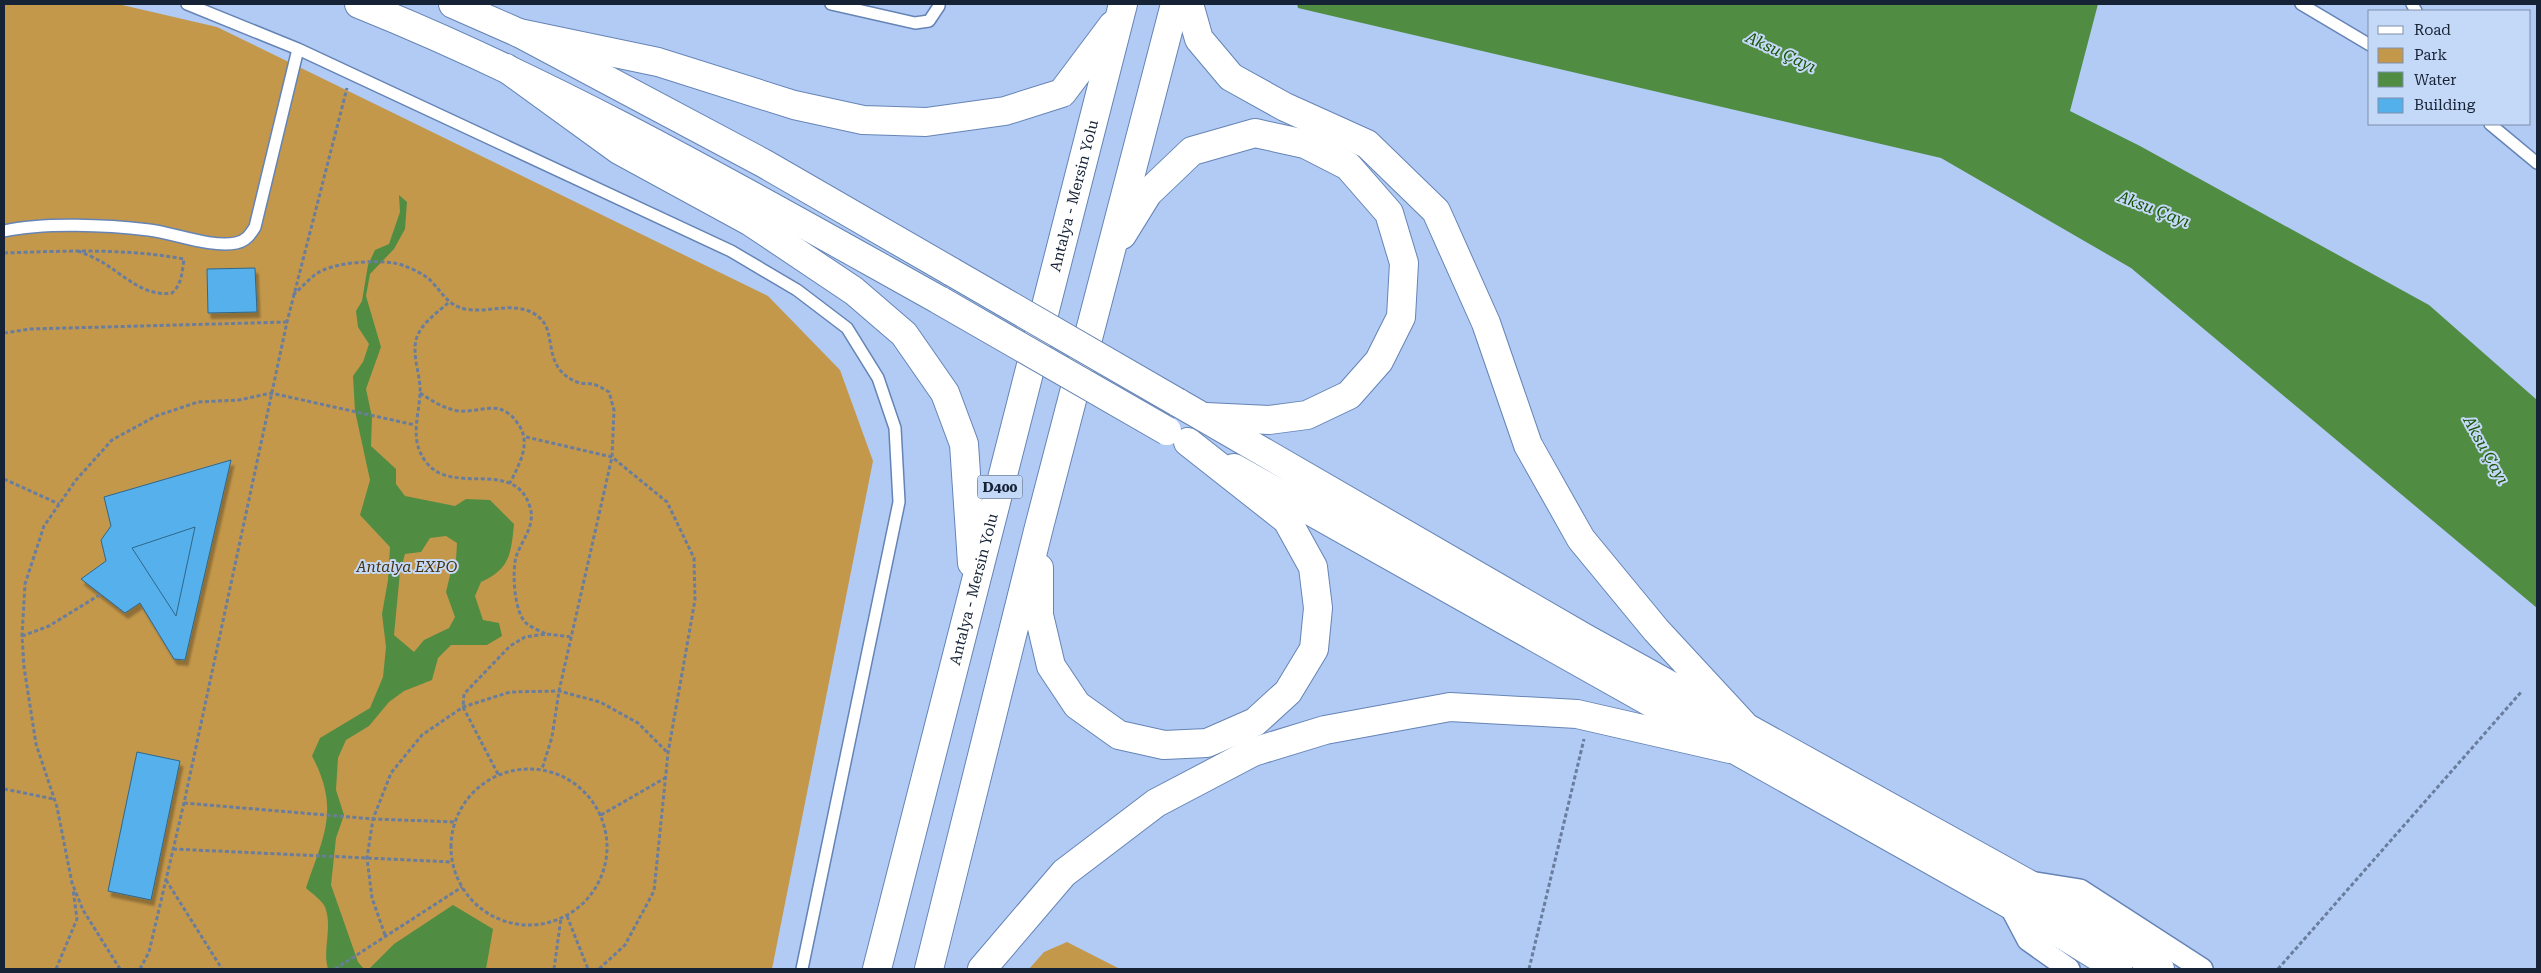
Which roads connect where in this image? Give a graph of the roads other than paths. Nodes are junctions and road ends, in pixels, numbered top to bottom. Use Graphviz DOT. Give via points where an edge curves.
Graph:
graph roads {
  1 [pos="187,4"];
  2 [pos="359,4"];
  3 [pos="453,4"];
  4 [pos="831,4"];
  5 [pos="1175,4"];
  6 [pos="1189,4"];
  7 [pos="2301,4"];
  8 [pos="939,6"];
  9 [pos="1122,9"];
  10 [pos="519,34"];
  11 [pos="2368,43"];
  12 [pos="298,49"];
  13 [pos="506,68"];
  14 [pos="2491,125"];
  15 [pos="2537,163"];
  16 [pos="4,232"];
  17 [pos="1107,260"];
  18 [pos="1206,417"];
  19 [pos="1178,437"];
  20 [pos="1038,527"];
  21 [pos="974,590"];
  22 [pos="1743,724"];
  23 [pos="1730,749"];
  24 [pos="2009,904"];
  25 [pos="2161,964"];
  26 [pos="802,969"];
  27 [pos="877,969"];
  28 [pos="929,969"];
  29 [pos="982,969"];
  30 [pos="2069,969"];
  31 [pos="2118,969"];
  32 [pos="2202,969"];
  1 -- 12 [label="lane"];
  2 -- 13 [label="main road"];
  3 -- 10 [label="main road"];
  4 -- 8 [label="lane" via="915,23 929,21"];
  5 -- 17 [label="main road"];
  6 -- 22 [label="main road" via="1199,39 1230,78 1367,144 1436,211 1486,324 1528,445 1581,539 1656,630"];
  7 -- 11 [label="lane"];
  9 -- 10 [label="main road" via="1062,93 1005,112 926,122 863,120 802,107 658,62"];
  9 -- 21 [label="main road, Antalya - Mersin Yolu / D400"];
  10 -- 18 [label="main road, bridge" via="765,164"];
  12 -- 16 [label="lane" via="255,227 248,238 221,244 149,230 76,226"];
  12 -- 26 [label="lane" via="731,251 797,290 848,328 878,378 895,428 900,502"];
  13 -- 19 [label="main road, bridge" via="732,185"];
  13 -- 21 [label="main road" via="619,150 751,222 854,290 904,334 945,393 964,444"];
  14 -- 15 [label="lane"];
  17 -- 18 [label="main road" via="1148,192 1192,151 1255,133 1306,144 1348,166 1389,213 1404,263 1401,318 1379,361 1349,395 1307,415 1269,420"];
  17 -- 20 [label="main road"];
  18 -- 22 [label="main road" via="1585,638"];
  19 -- 20 [label="main road" via="1287,520 1313,567 1318,608 1314,649 1288,692 1255,722 1207,743 1164,745 1119,735 1077,705 1051,666 1040,615"];
  19 -- 23 [label="main road"];
  20 -- 28 [label="main road"];
  21 -- 27 [label="main road, Antalya - Mersin Yolu / D400"];
  22 -- 25 [label="main road" via="2059,900"];
  23 -- 24 [label="main road"];
  23 -- 29 [label="main road" via="1577,714 1450,707 1325,730 1253,752 1156,804 1064,873"];
  24 -- 30 [label="street" via="2028,940"];
  24 -- 31 [label="main road"];
  25 -- 32 [label="street"];
}
